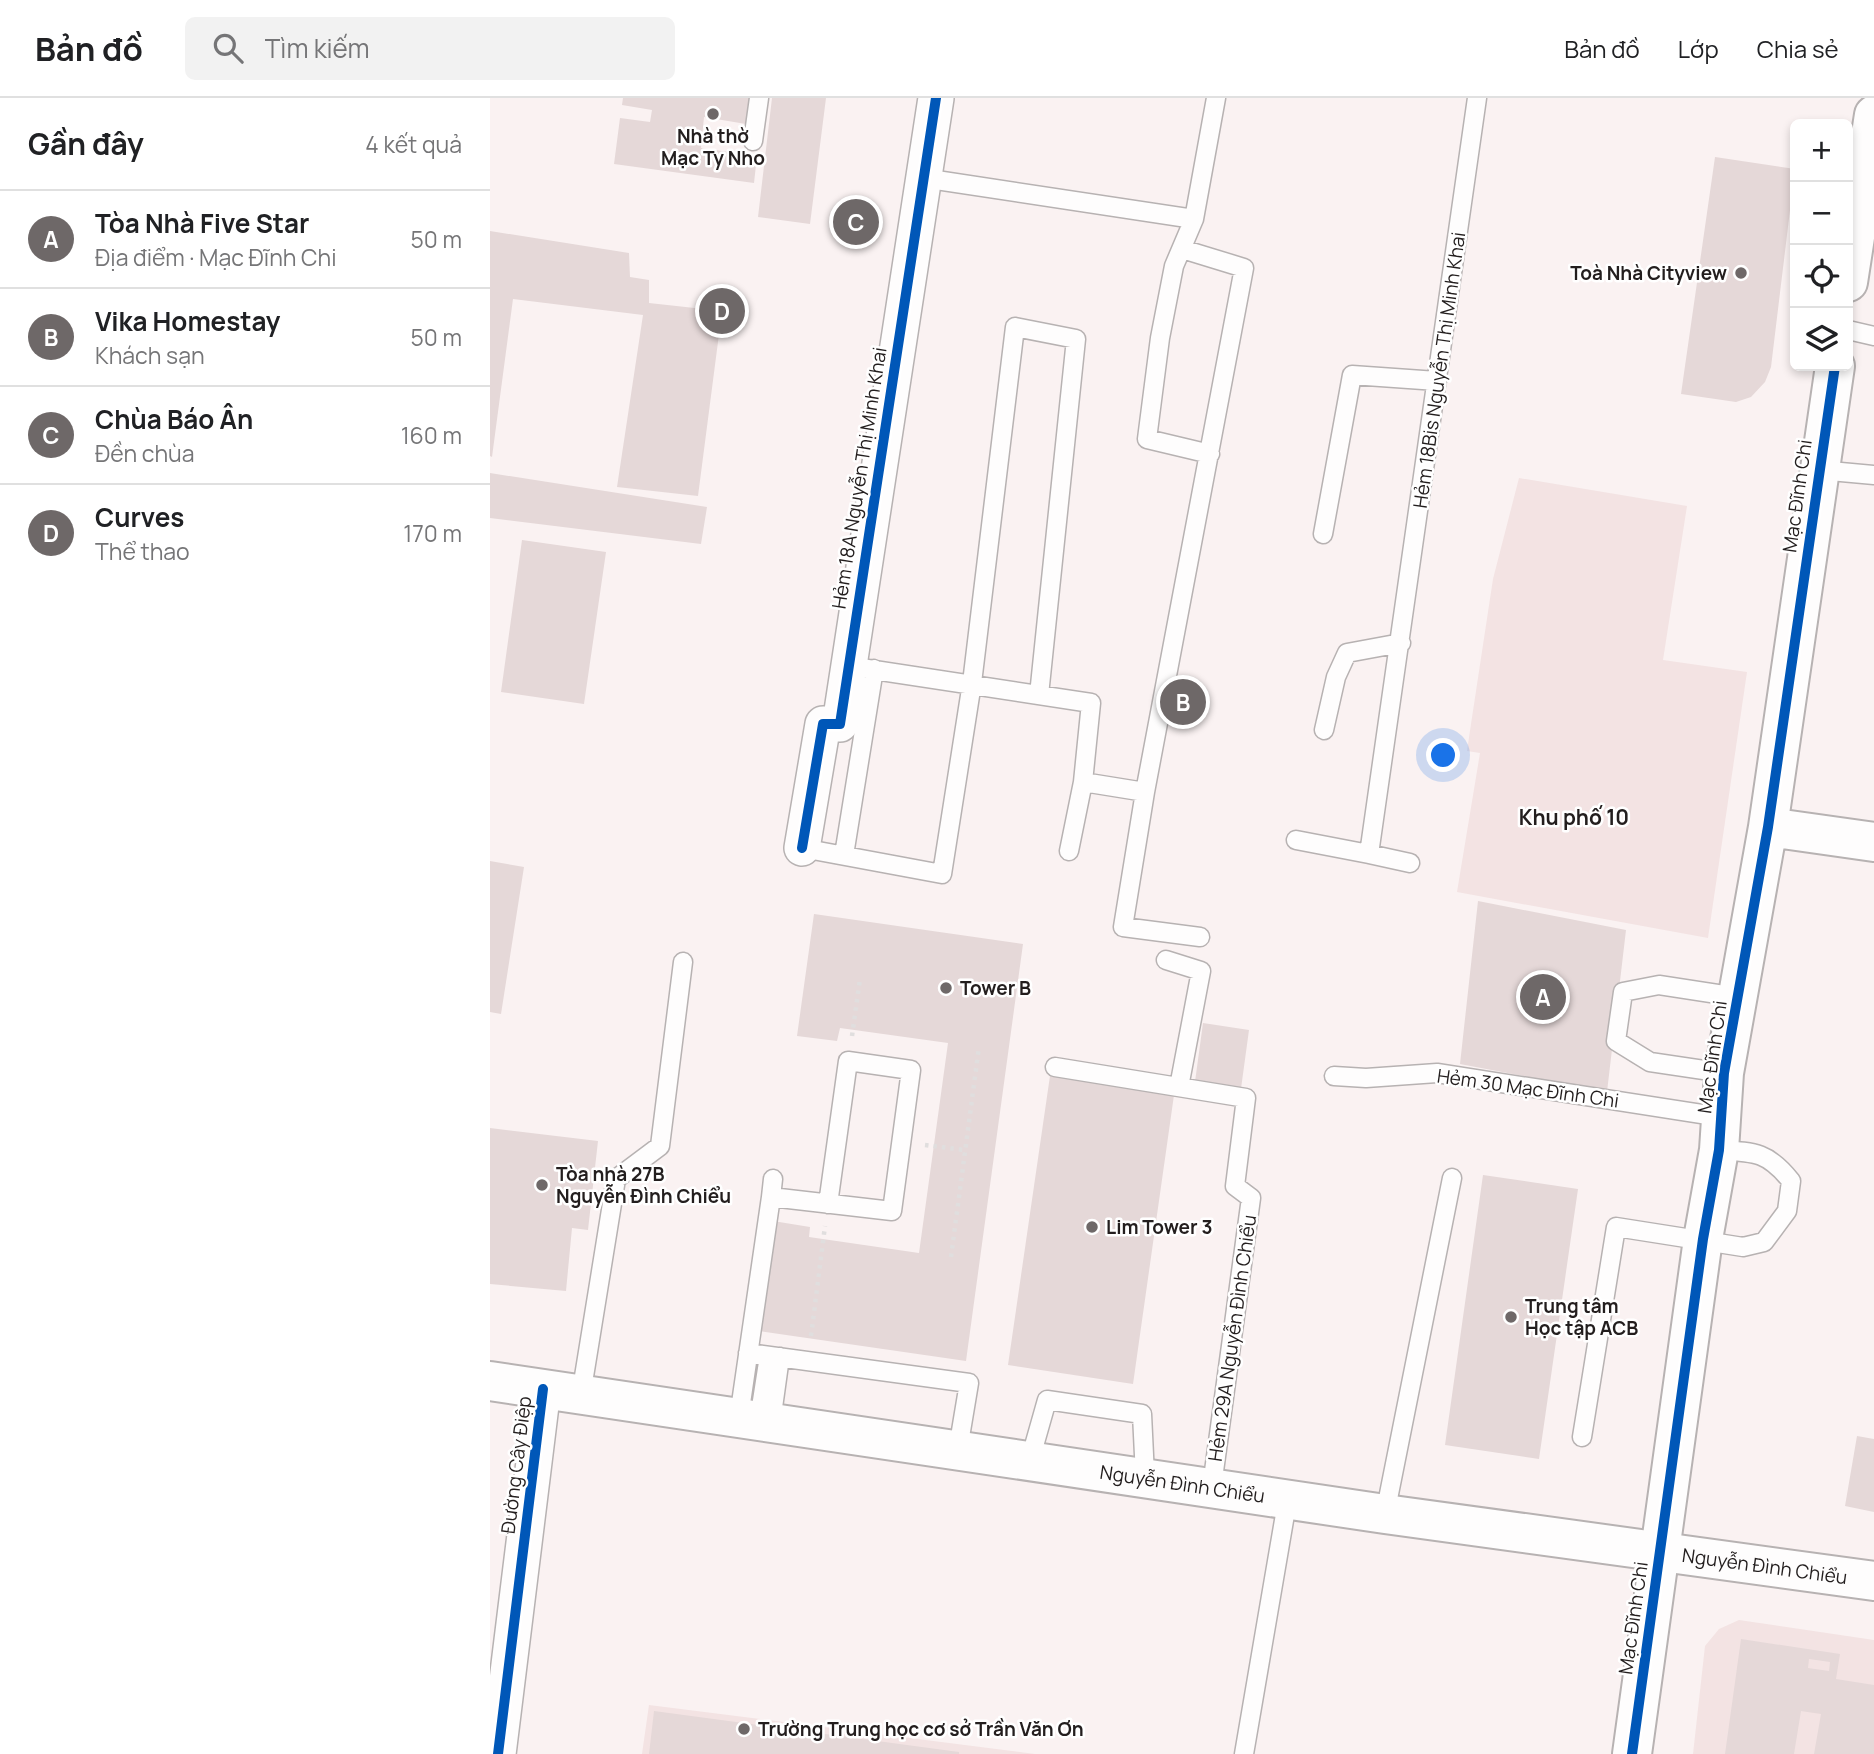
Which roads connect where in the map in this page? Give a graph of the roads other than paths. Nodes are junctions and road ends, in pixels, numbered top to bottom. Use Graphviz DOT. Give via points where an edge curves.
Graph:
graph roads {
  1 [pos="759,98"];
  2 [pos="936,98"];
  3 [pos="1216,98"];
  4 [pos="1477,98"];
  5 [pos="1874,115"];
  6 [pos="753,141"];
  7 [pos="923,178"];
  8 [pos="1194,219"];
  9 [pos="1182,249"];
  10 [pos="1853,250"];
  11 [pos="1853,331"];
  12 [pos="1874,336"];
  13 [pos="1834,371"];
  14 [pos="1437,381"];
  15 [pos="1210,454"];
  16 [pos="1819,470"];
  17 [pos="1874,475"];
  18 [pos="1323,534"];
  19 [pos="1401,643"];
  20 [pos="861,667"];
  21 [pos="972,683"];
  22 [pos="1039,695"];
  23 [pos="1324,730"];
  24 [pos="1083,782"];
  25 [pos="1145,792"];
  26 [pos="1768,827"];
  27 [pos="1296,840"];
  28 [pos="1874,842"];
  29 [pos="802,848"];
  30 [pos="1069,851"];
  31 [pos="1369,854"];
  32 [pos="844,855"];
  33 [pos="1410,863"];
  34 [pos="1200,937"];
  35 [pos="1166,960"];
  36 [pos="683,962"];
  37 [pos="1737,997"];
  38 [pos="1055,1067"];
  39 [pos="1724,1073"];
  40 [pos="1334,1076"];
  41 [pos="1179,1087"];
  42 [pos="1720,1133"];
  43 [pos="1451,1178"];
  44 [pos="828,1204"];
  45 [pos="1703,1239"];
  46 [pos="748,1353"];
  47 [pos="775,1357"];
  48 [pos="490,1381"];
  49 [pos="543,1389"];
  50 [pos="581,1395"];
  51 [pos="757,1420"];
  52 [pos="1582,1437"];
  53 [pos="958,1449"];
  54 [pos="1030,1460"];
  55 [pos="1145,1476"];
  56 [pos="1212,1486"];
  57 [pos="1288,1497"];
  58 [pos="1385,1514"];
  59 [pos="1659,1550"];
  60 [pos="1874,1581"];
  61 [pos="500,1664"];
  62 [pos="498,1754"];
  63 [pos="1244,1754"];
  64 [pos="1632,1754"];
  1 -- 6 [label="lane"];
  2 -- 7 [label="street, Hẻm 18A Nguyễn Thị Minh Khai"];
  3 -- 8 [label="lane"];
  4 -- 14 [label="lane, Hẻm 18Bis Nguyễn Thị Minh Khai"];
  5 -- 10 [label="street"];
  7 -- 8 [label="lane"];
  7 -- 20 [label="street, Hẻm 18A Nguyễn Thị Minh Khai"];
  8 -- 9 [label="lane"];
  9 -- 15 [label="lane" via="1244,268"];
  9 -- 15 [label="lane" via="1174,266 1160,338 1147,439"];
  11 -- 12 [label="lane"];
  13 -- 16 [label="street, Mạc Đĩnh Chi"];
  14 -- 18 [label="lane" via="1352,375"];
  14 -- 19 [label="lane, Hẻm 18Bis Nguyễn Thị Minh Khai"];
  15 -- 25 [label="lane"];
  16 -- 17 [label="lane"];
  16 -- 26 [label="street, Mạc Đĩnh Chi"];
  19 -- 23 [label="lane" via="1347,653 1336,677"];
  19 -- 31 [label="lane, Hẻm 18Bis Nguyễn Thị Minh Khai"];
  20 -- 21 [label="lane"];
  20 -- 29 [label="street, Hẻm 18A Nguyễn Thị Minh Khai" via="840,724 823,724"];
  20 -- 32 [label="lane"];
  21 -- 22 [label="lane"];
  21 -- 22 [label="lane" via="1014,327 1076,340"];
  21 -- 32 [label="lane" via="942,874"];
  22 -- 24 [label="lane" via="1091,703"];
  24 -- 25 [label="lane"];
  24 -- 30 [label="lane"];
  25 -- 34 [label="lane" via="1123,927"];
  26 -- 28 [label="street"];
  26 -- 37 [label="street, Mạc Đĩnh Chi"];
  27 -- 31 [label="lane"];
  29 -- 32 [label="lane"];
  31 -- 33 [label="lane"];
  35 -- 41 [label="lane" via="1201,971"];
  36 -- 50 [label="lane" via="660,1146 616,1179"];
  37 -- 39 [label="street, Mạc Đĩnh Chi"];
  37 -- 39 [label="lane" via="1659,985 1623,992 1616,1041 1650,1062"];
  38 -- 41 [label="lane, Hẻm 29A Nguyễn Đình Chiểu"];
  39 -- 42 [label="street, Mạc Đĩnh Chi"];
  40 -- 42 [label="lane, Hẻm 30 Mạc Đĩnh Chi" via="1437,1073"];
  41 -- 56 [label="lane, Hẻm 29A Nguyễn Đình Chiểu" via="1245,1098 1235,1186 1251,1198"];
  42 -- 45 [label="street, Mạc Đĩnh Chi"];
  42 -- 45 [label="lane, Hẻm 30 Mạc Đĩnh Chi" via="1776,1162 1791,1181 1787,1211 1764,1242 1743,1247"];
  43 -- 58 [label="lane"];
  44 -- 44 [label="lane" via="892,1211 911,1070 848,1060"];
  44 -- 46 [label="lane" via="772,1188"];
  45 -- 52 [label="lane, Hẻm 30 Mạc Đĩnh Chi" via="1616,1227"];
  45 -- 59 [label="street, Mạc Đĩnh Chi"];
  46 -- 47 [label="lane"];
  46 -- 51 [label="lane"];
  47 -- 51 [label="lane"];
  47 -- 53 [label="lane" via="969,1383"];
  48 -- 49 [label="street, Nguyễn Đình Chiểu"];
  49 -- 50 [label="street, Nguyễn Đình Chiểu"];
  49 -- 61 [label="street, Đường Cây Điệp"];
  50 -- 51 [label="street, Nguyễn Đình Chiểu"];
  51 -- 53 [label="street, Nguyễn Đình Chiểu"];
  53 -- 54 [label="street, Nguyễn Đình Chiểu"];
  54 -- 55 [label="street, Nguyễn Đình Chiểu"];
  54 -- 55 [label="lane" via="1047,1400 1142,1414"];
  55 -- 56 [label="street, Nguyễn Đình Chiểu"];
  56 -- 57 [label="street, Nguyễn Đình Chiểu"];
  57 -- 58 [label="street, Nguyễn Đình Chiểu"];
  57 -- 63 [label="lane"];
  58 -- 59 [label="street, Nguyễn Đình Chiểu"];
  59 -- 60 [label="street, Nguyễn Đình Chiểu"];
  59 -- 64 [label="street, Mạc Đĩnh Chi"];
  61 -- 62 [label="street, Đường Cây Điệp"];
}
